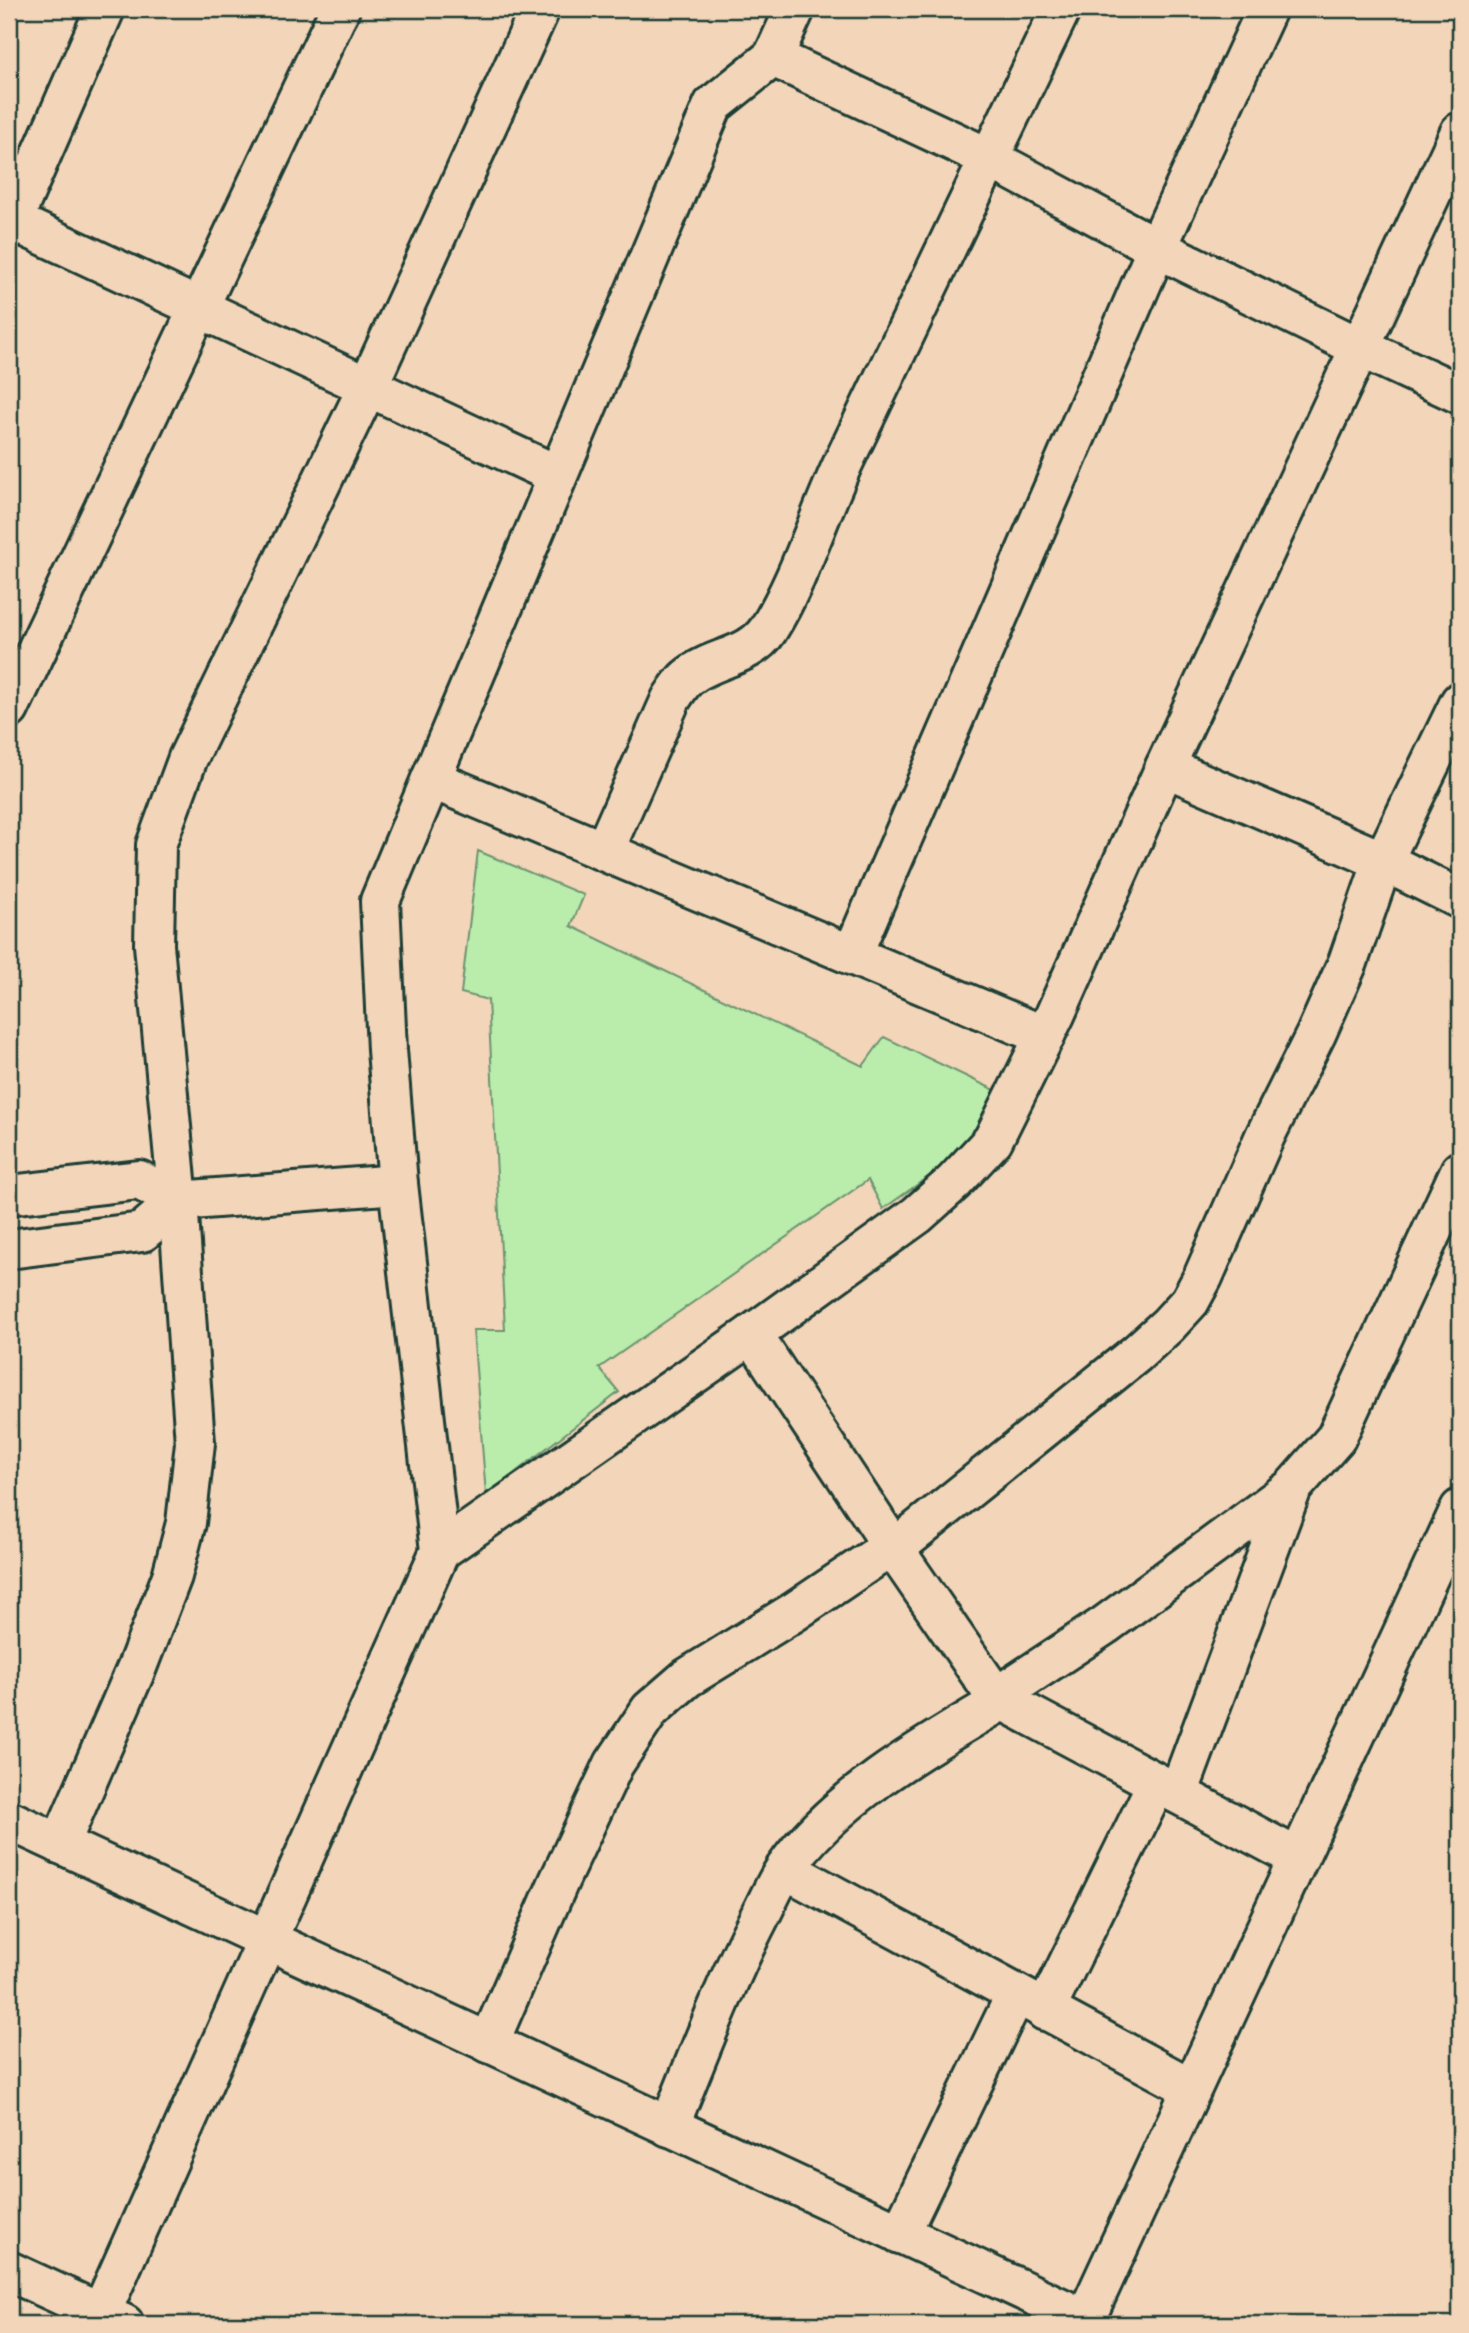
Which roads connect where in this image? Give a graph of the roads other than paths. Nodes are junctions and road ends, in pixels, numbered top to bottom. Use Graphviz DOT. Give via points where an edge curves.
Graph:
graph roads {
  1 [pos="105,9"];
  2 [pos="340,9"];
  3 [pos="540,9"];
  4 [pos="795,9"];
  5 [pos="1061,9"];
  6 [pos="1267,9"];
  7 [pos="773,57"];
  8 [pos="1460,132"];
  9 [pos="989,158"];
  10 [pos="11,225"];
  11 [pos="1157,248"];
  12 [pos="199,308"];
  13 [pos="1361,348"];
  14 [pos="368,386"];
  15 [pos="1460,394"];
  16 [pos="557,475"];
  17 [pos="1460,702"];
  18 [pos="9,709"];
  19 [pos="1165,767"];
  20 [pos="431,779"];
  21 [pos="604,851"];
  22 [pos="1383,861"];
  23 [pos="1460,899"];
  24 [pos="852,955"];
  25 [pos="1045,1035"];
  26 [pos="1460,1171"];
  27 [pos="398,1184"];
  28 [pos="9,1195"];
  29 [pos="178,1201"];
  30 [pos="9,1250"];
  31 [pos="752,1334"];
  32 [pos="1292,1488"];
  33 [pos="1460,1509"];
  34 [pos="893,1548"];
  35 [pos="440,1551"];
  36 [pos="1000,1699"];
  37 [pos="1168,1788"];
  38 [pos="9,1820"];
  39 [pos="60,1844"];
  40 [pos="1298,1858"];
  41 [pos="785,1869"];
  42 [pos="267,1939"];
  43 [pos="1030,2003"];
  44 [pos="489,2043"];
  45 [pos="1191,2088"];
  46 [pos="669,2127"];
  47 [pos="900,2234"];
  48 [pos="9,2271"];
  49 [pos="107,2321"];
  50 [pos="1084,2322"];
  1 -- 10 [label="street"];
  2 -- 12 [label="street"];
  3 -- 14 [label="street"];
  4 -- 7 [label="street"];
  5 -- 9 [label="street"];
  6 -- 11 [label="street"];
  7 -- 9 [label="street"];
  7 -- 16 [label="street" via="713,105"];
  8 -- 13 [label="street"];
  9 -- 11 [label="street"];
  9 -- 21 [label="street" via="767,632 735,655 686,678 671,699"];
  10 -- 12 [label="street"];
  11 -- 13 [label="street"];
  11 -- 24 [label="street"];
  12 -- 14 [label="street"];
  12 -- 18 [label="street"];
  13 -- 15 [label="street"];
  13 -- 19 [label="street"];
  14 -- 16 [label="street"];
  14 -- 29 [label="street" via="188,758 156,845 154,946"];
  16 -- 20 [label="street"];
  17 -- 22 [label="street"];
  19 -- 22 [label="street"];
  19 -- 25 [label="street"];
  20 -- 21 [label="street"];
  20 -- 27 [label="street" via="380,901"];
  21 -- 24 [label="street"];
  22 -- 23 [label="street"];
  22 -- 34 [label="street" via="1348,962 1190,1301 1136,1353"];
  24 -- 25 [label="street"];
  25 -- 31 [label="street" via="993,1140 954,1182 917,1215"];
  26 -- 32 [label="street" via="1336,1438"];
  27 -- 29 [label="street"];
  27 -- 35 [label="street"];
  28 -- 29 [label="street" via="139,1180"];
  29 -- 30 [label="street" via="142,1232"];
  29 -- 39 [label="street" via="195,1443 186,1523 172,1576 137,1667"];
  31 -- 34 [label="street"];
  31 -- 35 [label="street"];
  32 -- 36 [label="street"];
  32 -- 37 [label="street"];
  33 -- 40 [label="street"];
  34 -- 36 [label="street"];
  34 -- 44 [label="street" via="687,1678 650,1710 614,1764"];
  35 -- 42 [label="street"];
  36 -- 37 [label="street"];
  36 -- 41 [label="street" via="868,1788 822,1826"];
  37 -- 40 [label="street"];
  37 -- 43 [label="street"];
  38 -- 39 [label="street"];
  39 -- 42 [label="street"];
  40 -- 45 [label="street"];
  41 -- 43 [label="street"];
  41 -- 46 [label="street" via="735,1963"];
  42 -- 44 [label="street"];
  42 -- 49 [label="street"];
  43 -- 45 [label="street"];
  43 -- 47 [label="street"];
  44 -- 46 [label="street"];
  45 -- 50 [label="street"];
  46 -- 47 [label="street"];
  47 -- 50 [label="street"];
  48 -- 49 [label="street"];
}
